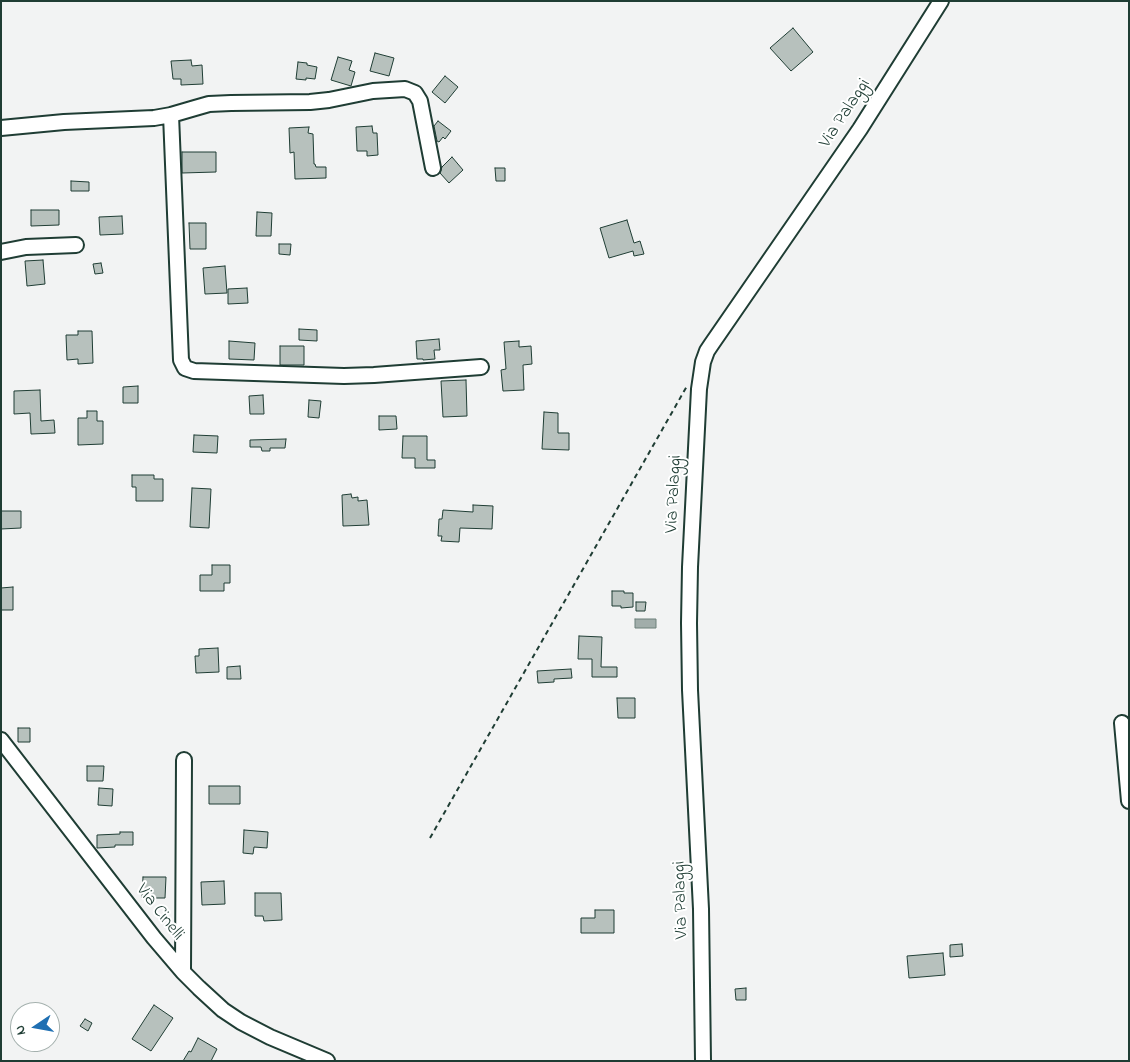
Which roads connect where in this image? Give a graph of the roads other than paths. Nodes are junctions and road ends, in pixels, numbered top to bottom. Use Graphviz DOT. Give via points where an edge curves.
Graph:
graph roads {
  1 [pos="941,1"];
  2 [pos="171,115"];
  3 [pos="1,128"];
  4 [pos="433,168"];
  5 [pos="76,244"];
  6 [pos="1,252"];
  7 [pos="481,367"];
  8 [pos="1122,723"];
  9 [pos="1,740"];
  10 [pos="184,760"];
  11 [pos="1129,801"];
  12 [pos="183,972"];
  13 [pos="327,1061"];
  14 [pos="703,1061"];
  1 -- 14 [label="street, Via Palaggi" via="860,129 707,350 703,362 689,583 689,638 701,886"];
  2 -- 3 [label="street"];
  2 -- 4 [label="street" via="209,104 310,102 378,90 408,89 420,101"];
  2 -- 7 [label="street" via="180,360 185,368 194,371 344,376"];
  5 -- 6 [label="street"];
  8 -- 11 [label="street"];
  9 -- 12 [label="street, Via Cinelli"];
  10 -- 12 [label="street"];
  12 -- 13 [label="street, Via Cinelli" via="231,1016"];
}
